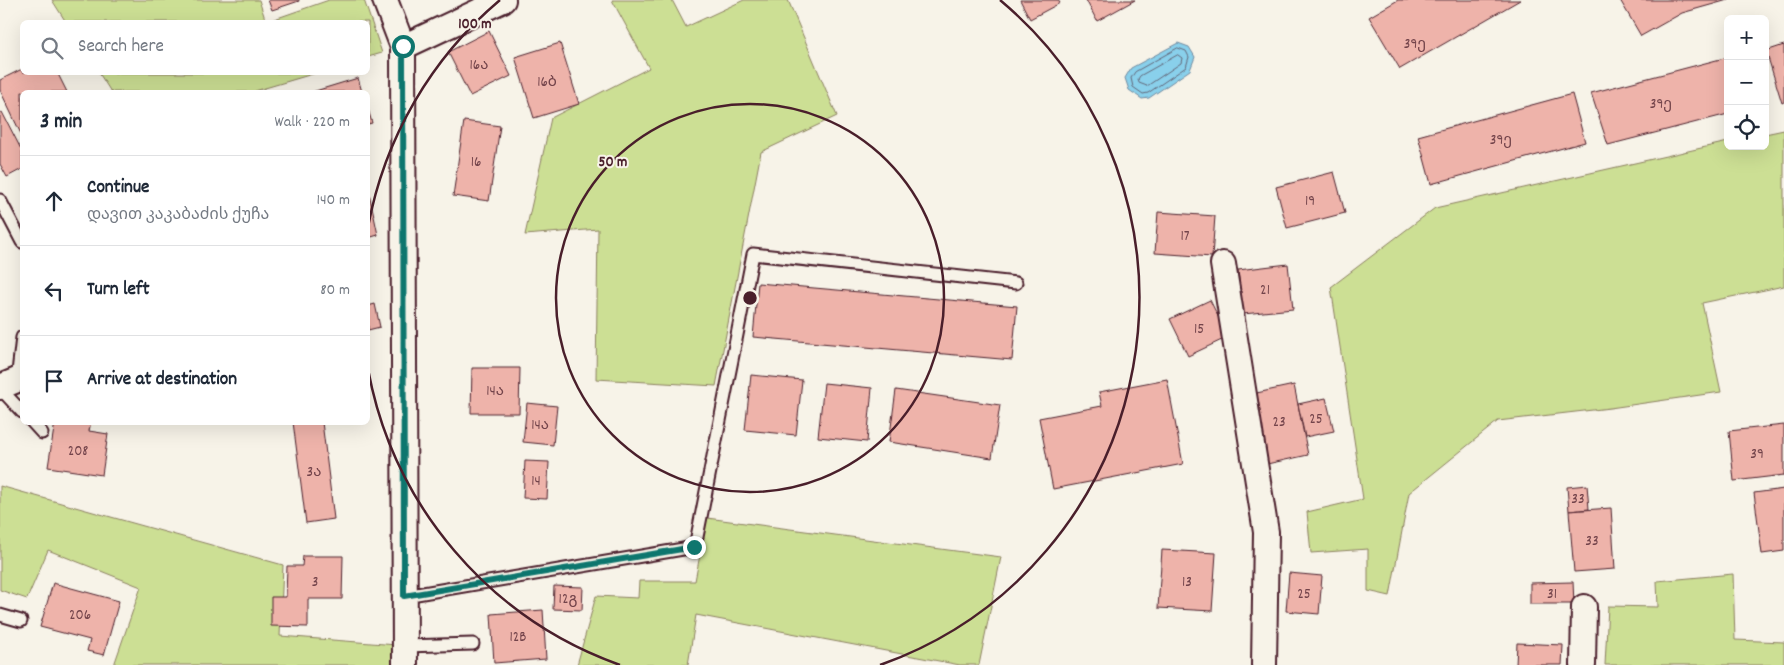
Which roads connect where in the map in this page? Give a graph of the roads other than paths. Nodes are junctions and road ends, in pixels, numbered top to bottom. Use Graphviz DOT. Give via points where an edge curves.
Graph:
graph roads {
  1 [pos="385,0"];
  2 [pos="503,0"];
  3 [pos="403,46"];
  4 [pos="0,200"];
  5 [pos="20,238"];
  6 [pos="1223,264"];
  7 [pos="1016,283"];
  8 [pos="20,345"];
  9 [pos="10,384"];
  10 [pos="20,407"];
  11 [pos="35,425"];
  12 [pos="42,433"];
  13 [pos="404,596"];
  14 [pos="1584,607"];
  15 [pos="0,615"];
  16 [pos="21,621"];
  17 [pos="473,644"];
  18 [pos="405,655"];
  19 [pos="1264,665"];
  20 [pos="1583,665"];
  1 -- 3 [label="street"];
  2 -- 3 [label="street"];
  3 -- 13 [label="street"];
  4 -- 5 [label="lane"];
  6 -- 19 [label="street" via="1266,532"];
  7 -- 13 [label="lane" via="754,254 694,547"];
  8 -- 9 [label="lane"];
  9 -- 10 [label="lane"];
  11 -- 12 [label="lane"];
  13 -- 18 [label="street"];
  14 -- 20 [label="street"];
  15 -- 16 [label="lane"];
  17 -- 18 [label="lane"];
}
